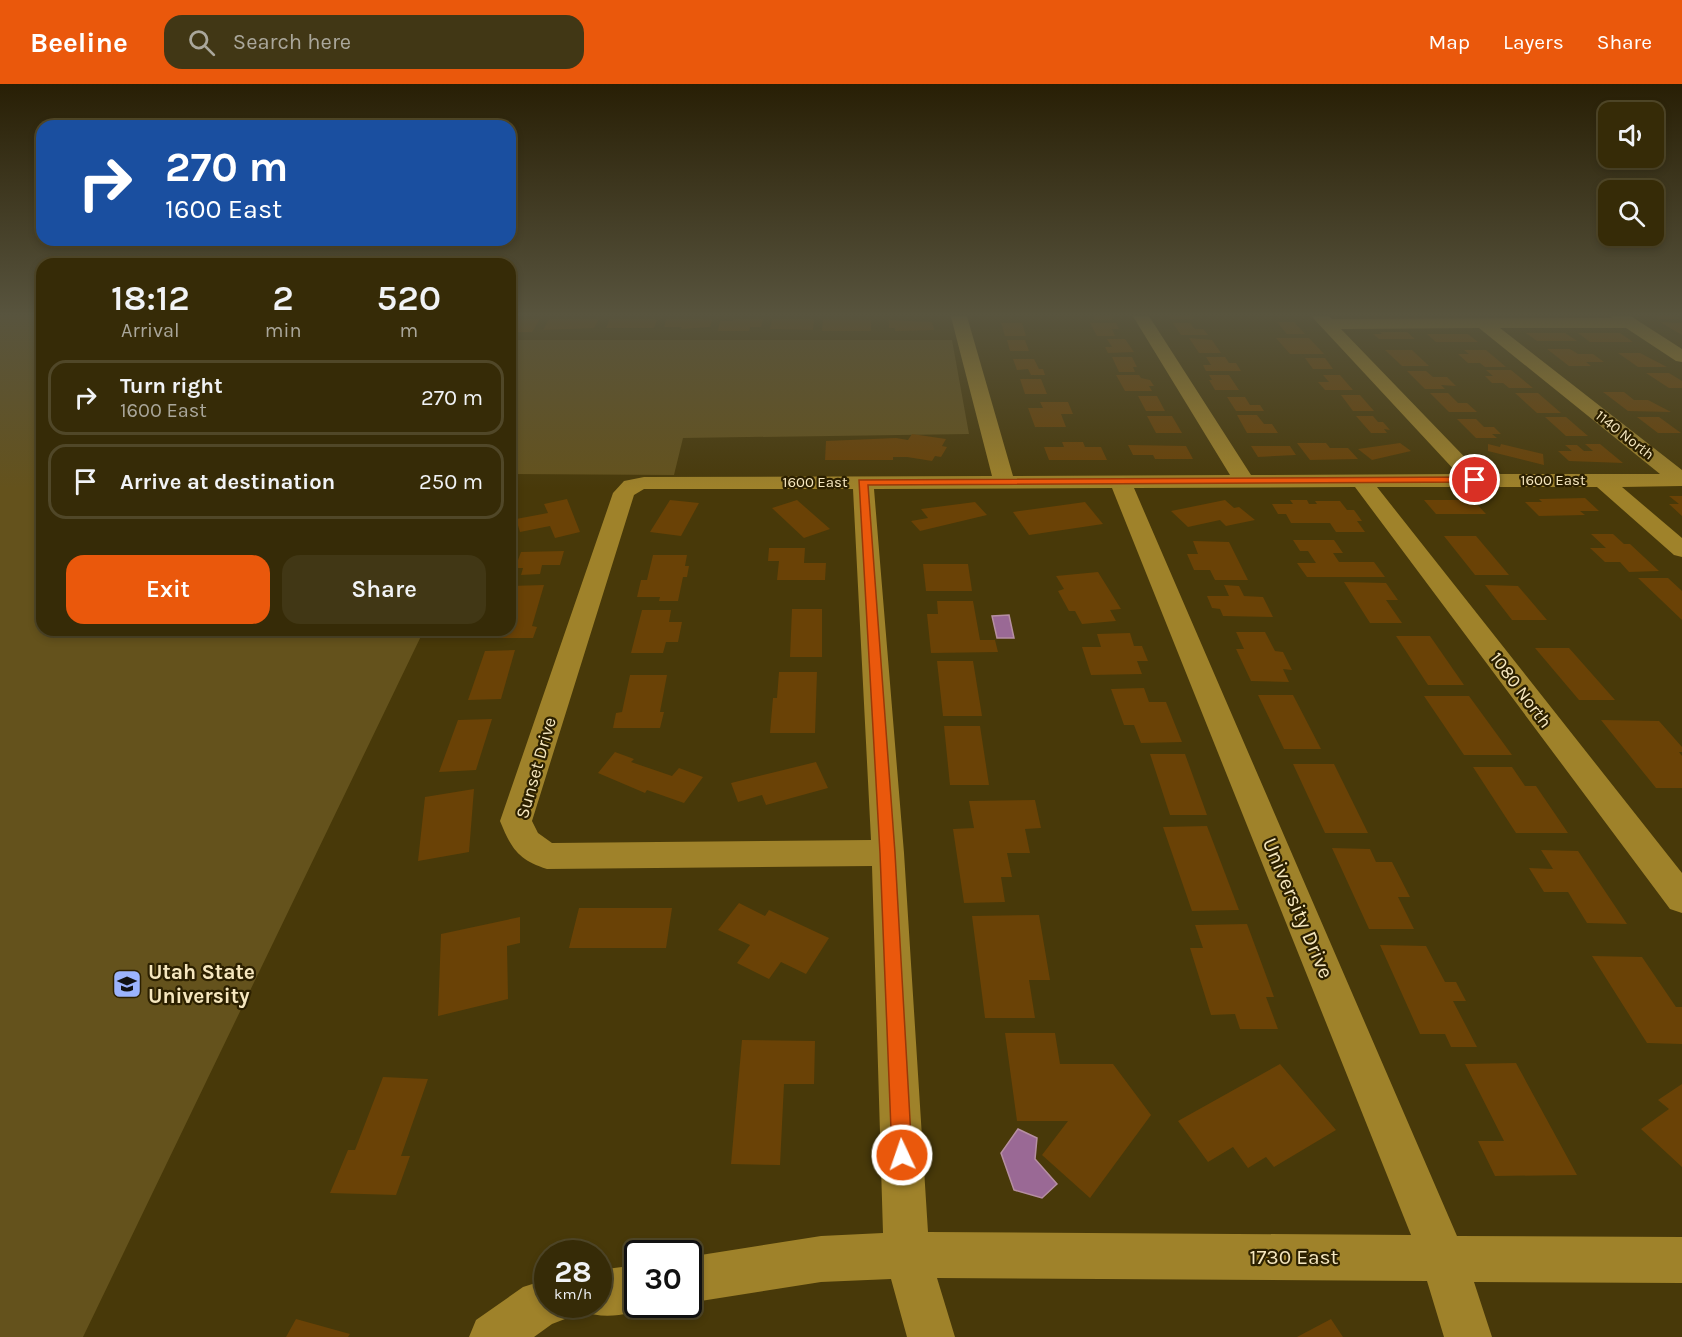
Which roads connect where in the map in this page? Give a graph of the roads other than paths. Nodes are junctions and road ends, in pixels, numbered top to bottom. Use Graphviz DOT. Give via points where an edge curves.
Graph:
graph roads {
  1 [pos="974,371"];
  2 [pos="1176,371"];
  3 [pos="1373,371"];
  4 [pos="1544,371"];
  5 [pos="1475,480"];
  6 [pos="1602,480"];
  7 [pos="1682,480"];
  8 [pos="1244,481"];
  9 [pos="1361,481"];
  10 [pos="863,482"];
  11 [pos="1004,482"];
  12 [pos="1120,482"];
  13 [pos="632,486"];
  14 [pos="1682,550"];
  15 [pos="888,853"];
  16 [pos="1682,899"];
  17 [pos="907,1255"];
  18 [pos="1443,1257"];
  19 [pos="1682,1260"];
  20 [pos="702,1278"];
  21 [pos="534,1308"];
  22 [pos="493,1337"];
  23 [pos="931,1337"];
  24 [pos="1468,1337"];
  1 -- 11 [label="street"];
  2 -- 8 [label="street"];
  3 -- 5 [label="street"];
  4 -- 7 [label="street, 1140 North"];
  5 -- 6 [label="street, 1600 East"];
  5 -- 9 [label="street, 1600 East"];
  6 -- 7 [label="street, 1600 East"];
  6 -- 14 [label="street"];
  8 -- 9 [label="street, 1600 East"];
  8 -- 12 [label="street, 1600 East"];
  9 -- 16 [label="street, 1080 North"];
  10 -- 11 [label="street, 1600 East"];
  10 -- 13 [label="street, 1600 East"];
  10 -- 15 [label="street"];
  11 -- 12 [label="street, 1600 East"];
  12 -- 18 [label="street, University Drive"];
  13 -- 15 [label="street, Sunset Drive" via="624,493 516,821 525,842 547,856"];
  15 -- 17 [label="street"];
  17 -- 18 [label="street, 1730 East"];
  17 -- 20 [label="street, 1730 East" via="821,1258"];
  17 -- 23 [label="street"];
  18 -- 19 [label="street, 1730 East"];
  18 -- 24 [label="street, University Drive"];
  21 -- 22 [label="street"];
}
